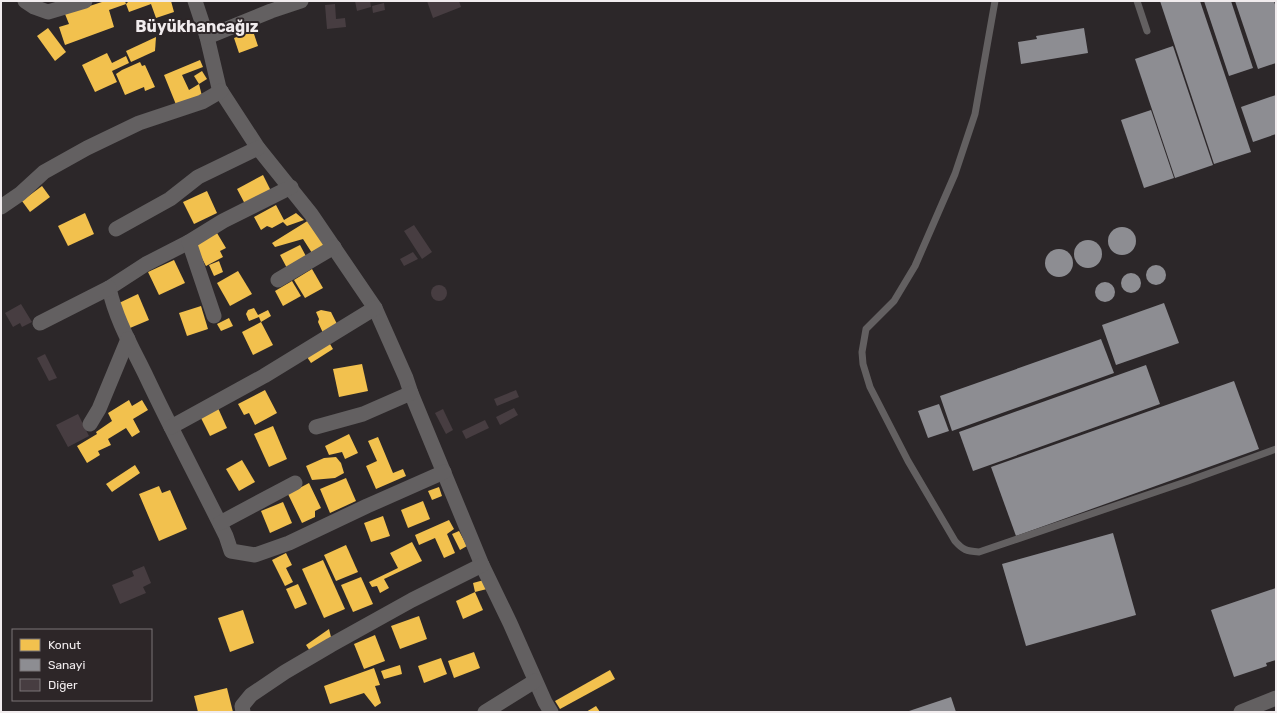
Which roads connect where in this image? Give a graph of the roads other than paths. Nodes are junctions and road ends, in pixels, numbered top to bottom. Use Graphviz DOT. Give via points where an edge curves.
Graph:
graph roads {
  1 [pos="25,1"];
  2 [pos="86,1"];
  3 [pos="195,1"];
  4 [pos="301,1"];
  5 [pos="995,1"];
  6 [pos="1136,1"];
  7 [pos="1147,31"];
  8 [pos="207,37"];
  9 [pos="221,91"];
  10 [pos="258,148"];
  11 [pos="291,187"];
  12 [pos="1,207"];
  13 [pos="116,229"];
  14 [pos="189,242"];
  15 [pos="334,247"];
  16 [pos="278,280"];
  17 [pos="110,288"];
  18 [pos="375,308"];
  19 [pos="214,316"];
  20 [pos="40,324"];
  21 [pos="128,339"];
  22 [pos="411,393"];
  23 [pos="90,424"];
  24 [pos="171,427"];
  25 [pos="316,427"];
  26 [pos="1276,449"];
  27 [pos="444,472"];
  28 [pos="295,483"];
  29 [pos="220,523"];
  30 [pos="482,565"];
  31 [pos="535,681"];
  32 [pos="1276,698"];
  33 [pos="243,712"];
  34 [pos="485,712"];
  35 [pos="551,712"];
  36 [pos="1241,712"];
  1 -- 2 [label="street" via="48,12"];
  3 -- 8 [label="street"];
  4 -- 8 [label="street"];
  5 -- 26 [label="lane" via="975,114 955,174 915,266 894,301 866,329 862,352 870,387 908,461 954,541 968,552 979,552"];
  6 -- 7 [label="lane"];
  8 -- 9 [label="street"];
  9 -- 10 [label="street"];
  9 -- 12 [label="street" via="202,102 139,123 87,148 44,172"];
  10 -- 11 [label="street"];
  10 -- 13 [label="street" via="198,177 170,199"];
  11 -- 14 [label="street" via="223,221"];
  11 -- 15 [label="street"];
  14 -- 17 [label="street" via="146,264"];
  14 -- 19 [label="street"];
  15 -- 16 [label="street"];
  15 -- 18 [label="street"];
  17 -- 20 [label="street"];
  17 -- 21 [label="street" via="111,297"];
  18 -- 22 [label="street"];
  18 -- 24 [label="street" via="264,376"];
  21 -- 23 [label="street"];
  21 -- 24 [label="street"];
  22 -- 25 [label="street" via="363,414"];
  22 -- 27 [label="street"];
  24 -- 29 [label="street"];
  27 -- 29 [label="street" via="289,543 255,555 231,551"];
  27 -- 30 [label="street"];
  28 -- 29 [label="street"];
  30 -- 31 [label="street"];
  30 -- 33 [label="street" via="412,600 285,672 251,695 242,706"];
  31 -- 34 [label="street"];
  31 -- 35 [label="street"];
  32 -- 36 [label="street"];
}
